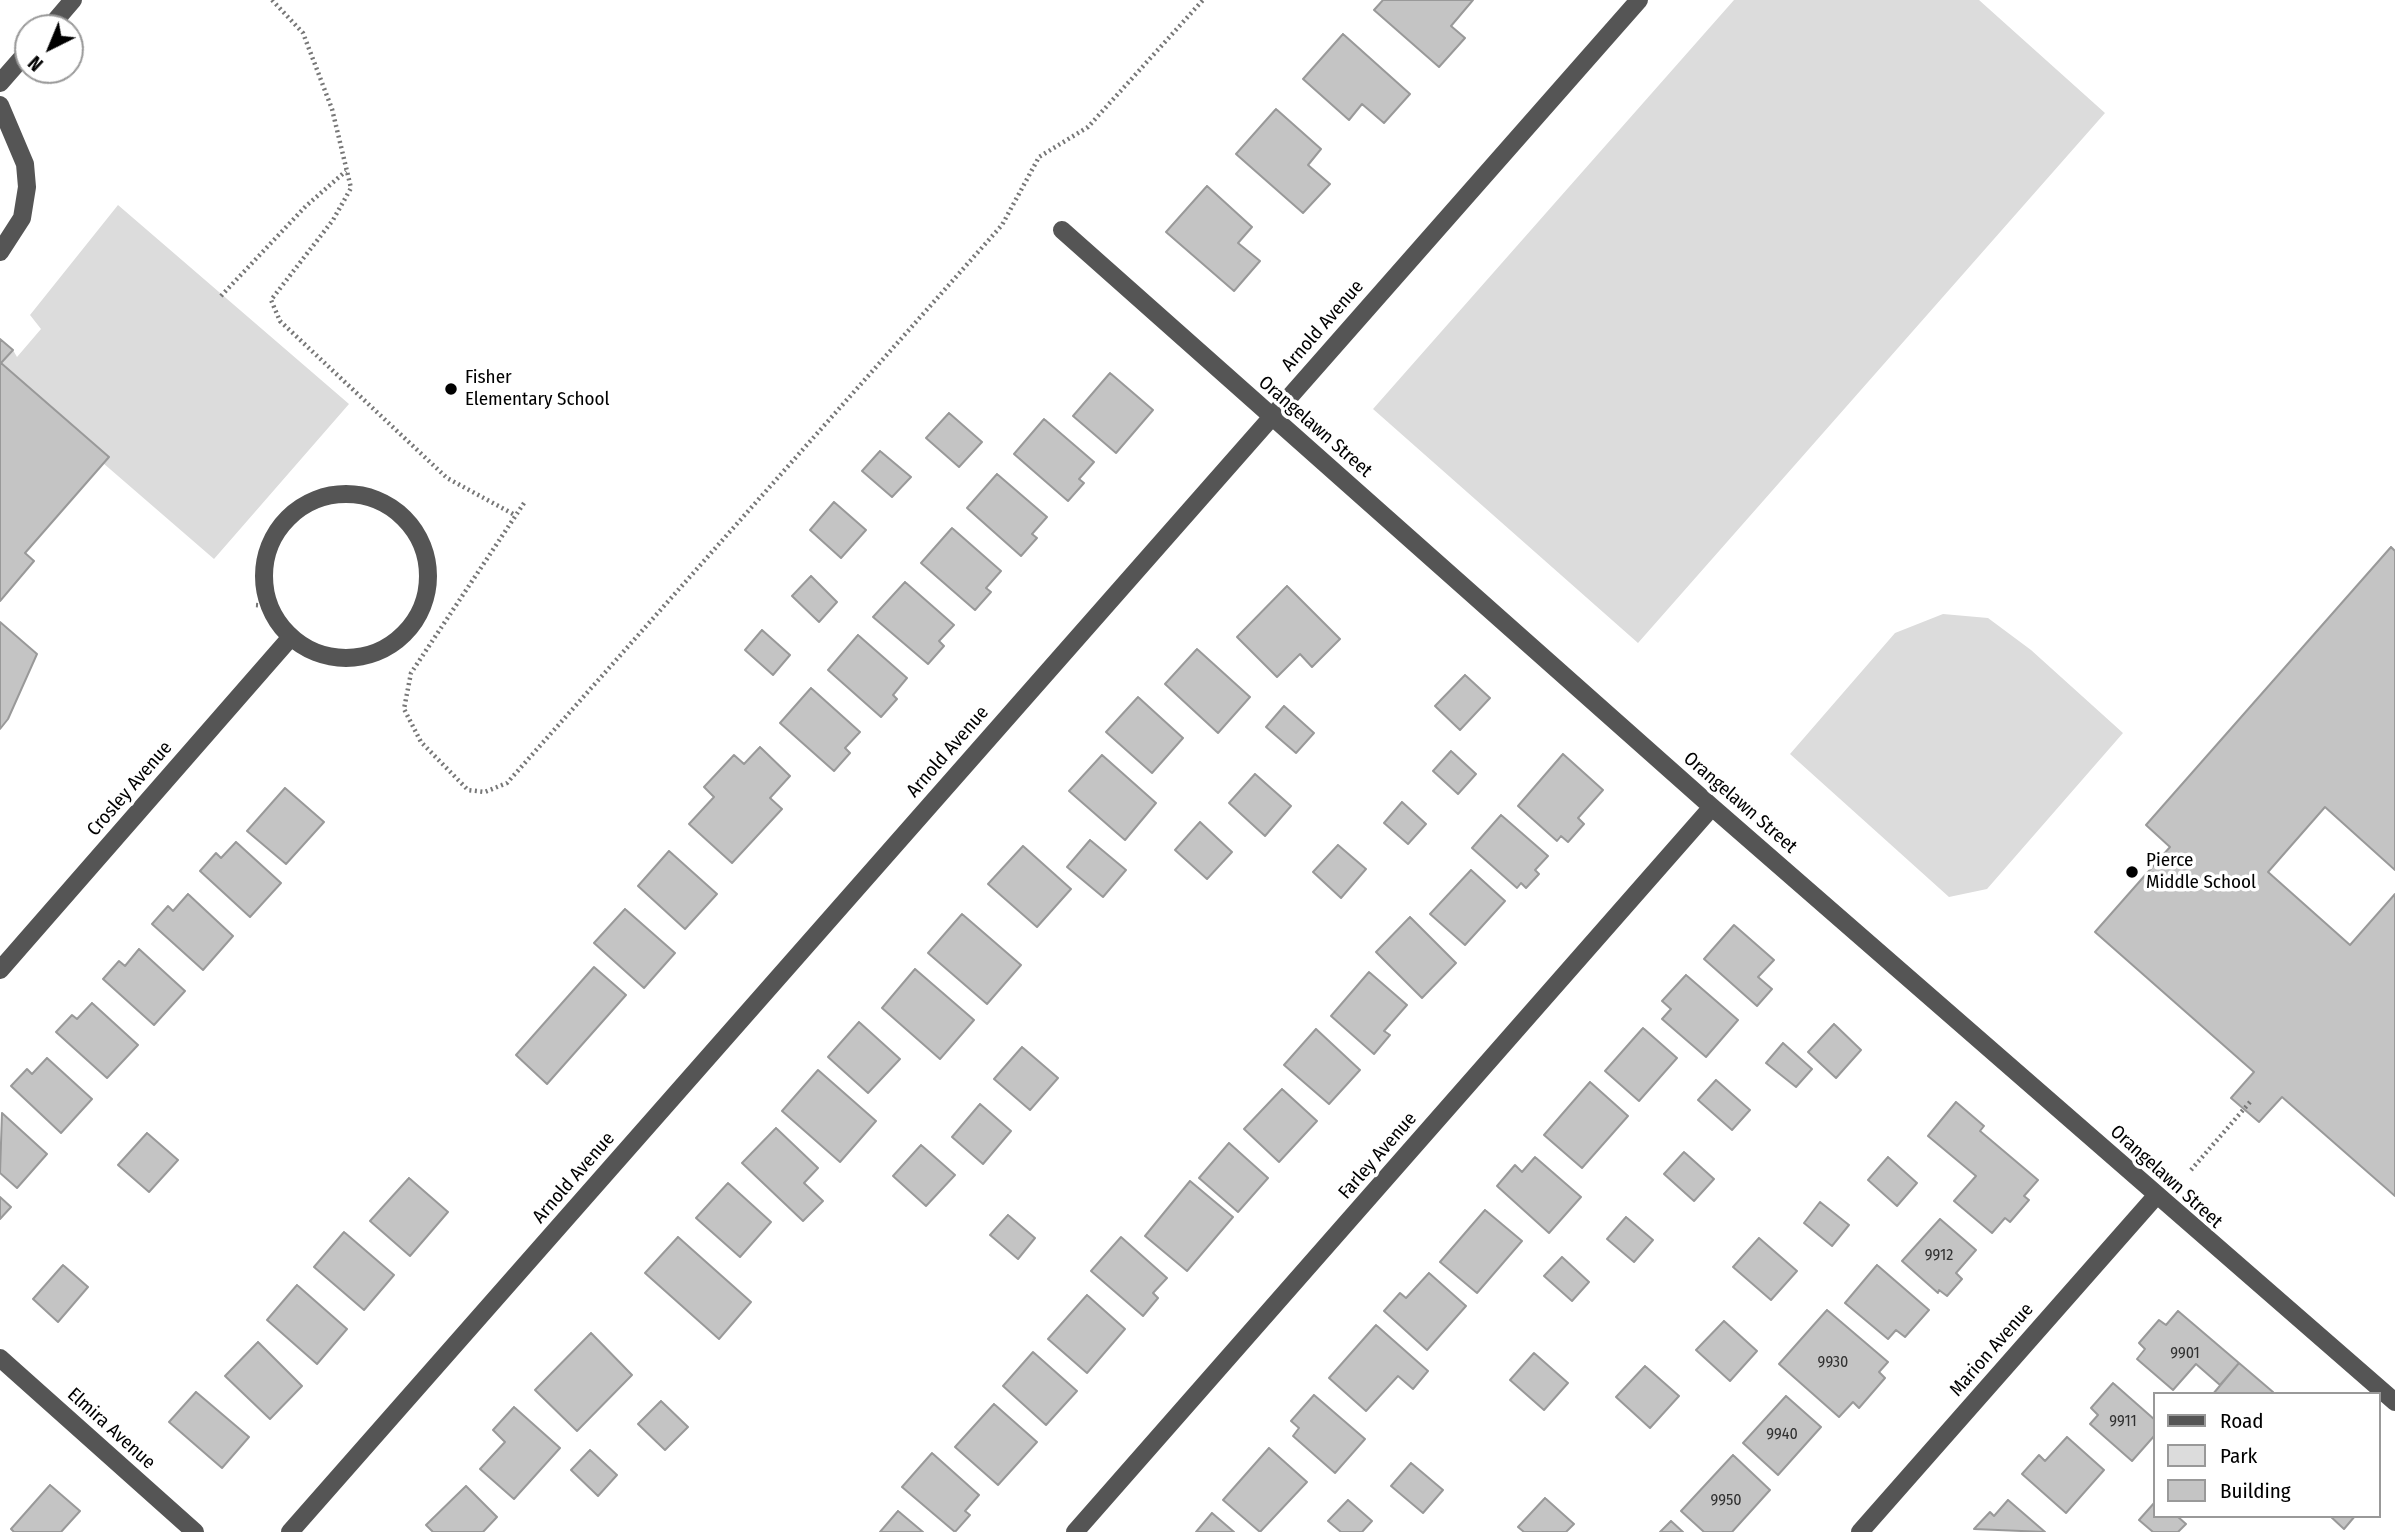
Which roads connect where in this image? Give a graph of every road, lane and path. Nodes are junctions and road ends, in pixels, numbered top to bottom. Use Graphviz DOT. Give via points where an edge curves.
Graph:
graph roads {
  1 [pos="73,0"];
  2 [pos="272,0"];
  3 [pos="1203,0"];
  4 [pos="1639,0"];
  5 [pos="61,14"];
  6 [pos="14,67"];
  7 [pos="0,83"];
  8 [pos="0,105"];
  9 [pos="346,171"];
  10 [pos="1062,230"];
  11 [pos="0,252"];
  12 [pos="221,296"];
  13 [pos="1271,416"];
  14 [pos="524,503"];
  15 [pos="515,515"];
  16 [pos="291,637"];
  17 [pos="1712,807"];
  18 [pos="0,970"];
  19 [pos="2250,1102"];
  20 [pos="2191,1170"];
  21 [pos="2156,1196"];
  22 [pos="0,1358"];
  23 [pos="2395,1402"];
  24 [pos="195,1532"];
  25 [pos="290,1532"];
  26 [pos="1075,1532"];
  27 [pos="1860,1532"];
  1 -- 5 [label="street"];
  2 -- 9 [label="path" via="303,33 332,109"];
  3 -- 15 [label="path" via="1088,127 1039,157 1002,225 507,783 485,792 468,790 421,742 404,709 411,673"];
  4 -- 13 [label="street, Arnold Avenue"];
  6 -- 7 [label="street"];
  8 -- 11 [label="street" via="25,164 27,187 22,218"];
  9 -- 12 [label="path" via="306,206"];
  9 -- 15 [label="path" via="351,188 334,220 271,300 280,321 447,478"];
  10 -- 13 [label="street, Orangelawn Street"];
  13 -- 17 [label="street, Orangelawn Street"];
  13 -- 25 [label="street, Arnold Avenue"];
  14 -- 15 [label="path"];
  16 -- 16 [label="street" via="315,652 342,658 370,655 395,642 414,622 426,596 428,568 421,541 404,518 382,502 355,494 309,503 280,526 267,551 262,605"];
  16 -- 18 [label="street, Crosley Avenue"];
  17 -- 21 [label="street, Orangelawn Street"];
  17 -- 26 [label="street, Farley Avenue"];
  19 -- 20 [label="path"];
  21 -- 23 [label="street, Orangelawn Street"];
  21 -- 27 [label="street, Marion Avenue"];
  22 -- 24 [label="street, Elmira Avenue"];
}
